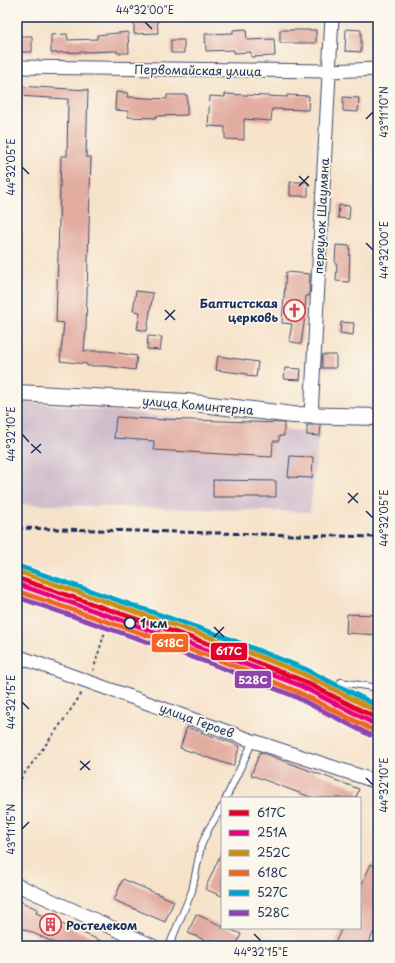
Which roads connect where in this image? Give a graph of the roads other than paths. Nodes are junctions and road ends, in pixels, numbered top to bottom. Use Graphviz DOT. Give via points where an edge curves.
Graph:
graph roads {
  1 [pos="332,17"];
  2 [pos="17,67"];
  3 [pos="378,69"];
  4 [pos="329,71"];
  5 [pos="17,393"];
  6 [pos="311,416"];
  7 [pos="378,418"];
  8 [pos="17,656"];
  9 [pos="341,682"];
  10 [pos="378,688"];
  11 [pos="253,741"];
  12 [pos="378,782"];
  13 [pos="226,797"];
  14 [pos="221,809"];
  15 [pos="17,885"];
  16 [pos="152,946"];
  17 [pos="169,946"];
  1 -- 4 [label="street, переулок Шаумяна"];
  2 -- 4 [label="street, Первомайская улица"];
  3 -- 4 [label="street, Первомайская улица"];
  4 -- 6 [label="street, переулок Шаумяна"];
  5 -- 6 [label="street, улица Коминтерна" via="186,402"];
  6 -- 7 [label="street, улица Коминтерна"];
  8 -- 11 [label="street, улица Героев"];
  9 -- 10 [label="lane"];
  11 -- 12 [label="street, улица Героев"];
  11 -- 13 [label="lane"];
  14 -- 17 [label="lane" via="201,846 192,891"];
  15 -- 16 [label="street"];
}
